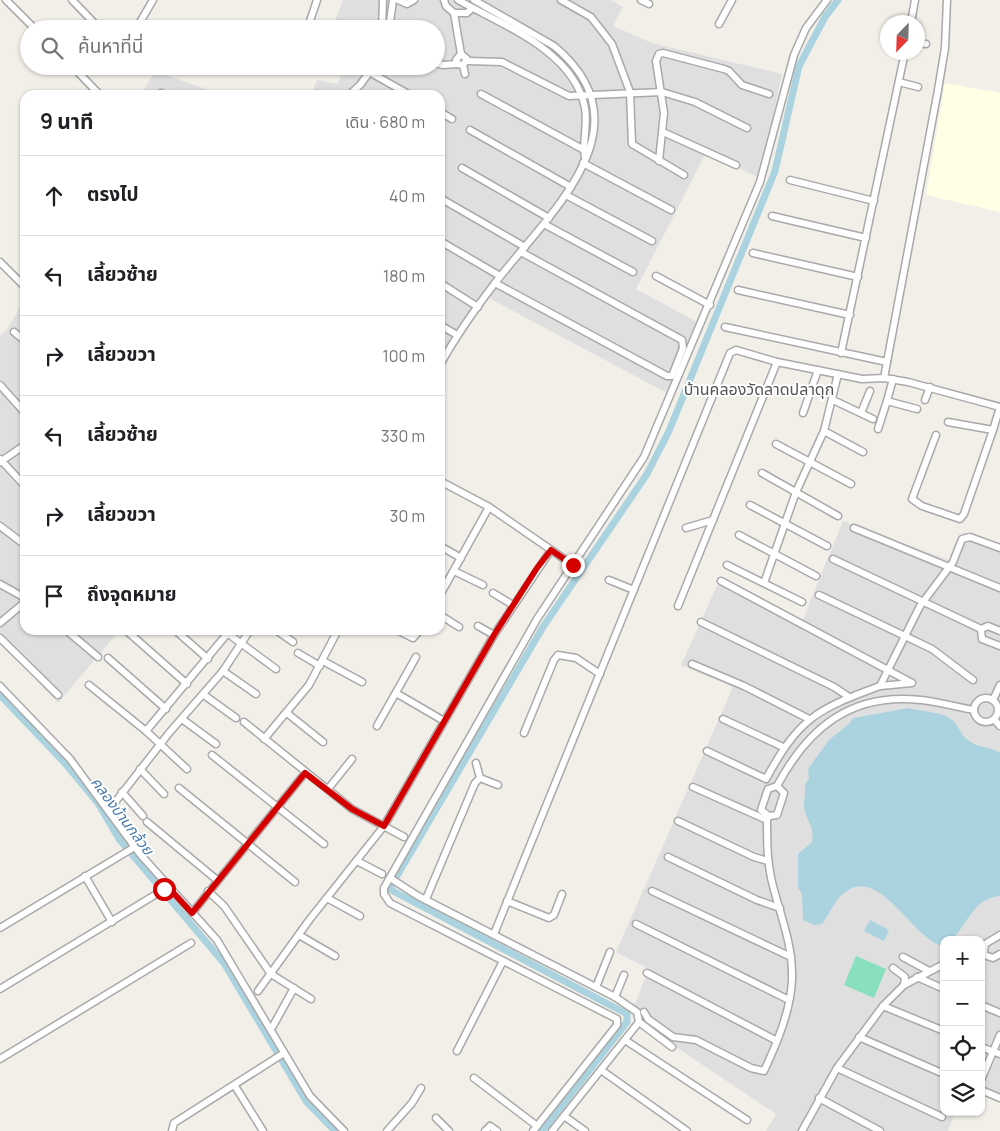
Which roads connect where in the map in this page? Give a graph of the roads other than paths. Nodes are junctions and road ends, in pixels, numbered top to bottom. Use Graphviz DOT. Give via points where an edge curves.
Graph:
graph roads {
  1 [pos="6,0"];
  2 [pos="72,0"];
  3 [pos="317,0"];
  4 [pos="383,0"];
  5 [pos="392,0"];
  6 [pos="398,0"];
  7 [pos="414,0"];
  8 [pos="444,0"];
  9 [pos="458,0"];
  10 [pos="474,0"];
  11 [pos="562,0"];
  12 [pos="641,0"];
  13 [pos="732,0"];
  14 [pos="827,0"];
  15 [pos="915,0"];
  16 [pos="947,0"];
  17 [pos="151,1"];
  18 [pos="649,4"];
  19 [pos="472,8"];
  20 [pos="454,13"];
  21 [pos="497,13"];
  22 [pos="912,15"];
  23 [pos="26,20"];
  24 [pos="91,20"];
  25 [pos="141,20"];
  26 [pos="310,20"];
  27 [pos="382,20"];
  28 [pos="390,20"];
  29 [pos="494,20"];
  30 [pos="719,24"];
  31 [pos="903,60"];
  32 [pos="462,63"];
  33 [pos="445,65"];
  34 [pos="465,74"];
  35 [pos="81,75"];
  36 [pos="369,75"];
  37 [pos="375,75"];
  38 [pos="899,82"];
  39 [pos="918,87"];
  40 [pos="95,90"];
  41 [pos="354,90"];
  42 [pos="401,90"];
  43 [pos="630,92"];
  44 [pos="662,92"];
  45 [pos="481,94"];
  46 [pos="769,94"];
  47 [pos="590,96"];
  48 [pos="582,97"];
  49 [pos="445,115"];
  50 [pos="452,119"];
  51 [pos="747,128"];
  52 [pos="470,130"];
  53 [pos="663,132"];
  54 [pos="586,152"];
  55 [pos="584,161"];
  56 [pos="659,161"];
  57 [pos="736,165"];
  58 [pos="462,168"];
  59 [pos="684,175"];
  60 [pos="790,180"];
  61 [pos="571,187"];
  62 [pos="566,195"];
  63 [pos="874,200"];
  64 [pos="445,201"];
  65 [pos="671,210"];
  66 [pos="772,216"];
  67 [pos="549,218"];
  68 [pos="544,224"];
  69 [pos="866,238"];
  70 [pos="652,241"];
  71 [pos="445,244"];
  72 [pos="523,250"];
  73 [pos="752,253"];
  74 [pos="0,262"];
  75 [pos="633,272"];
  76 [pos="500,276"];
  77 [pos="656,276"];
  78 [pos="858,277"];
  79 [pos="20,282"];
  80 [pos="495,283"];
  81 [pos="445,286"];
  82 [pos="738,290"];
  83 [pos="710,305"];
  84 [pos="478,307"];
  85 [pos="850,315"];
  86 [pos="725,327"];
  87 [pos="445,329"];
  88 [pos="14,332"];
  89 [pos="457,335"];
  90 [pos="20,337"];
  91 [pos="841,352"];
  92 [pos="445,356"];
  93 [pos="777,362"];
  94 [pos="887,362"];
  95 [pos="818,370"];
  96 [pos="838,374"];
  97 [pos="884,378"];
  98 [pos="893,379"];
  99 [pos="0,384"];
  100 [pos="930,387"];
  101 [pos="870,391"];
  102 [pos="833,400"];
  103 [pos="925,400"];
  104 [pos="887,401"];
  105 [pos="20,407"];
  106 [pos="1000,407"];
  107 [pos="917,409"];
  108 [pos="860,413"];
  109 [pos="803,414"];
  110 [pos="874,419"];
  111 [pos="948,422"];
  112 [pos="878,429"];
  113 [pos="993,430"];
  114 [pos="824,431"];
  115 [pos="936,435"];
  116 [pos="776,444"];
  117 [pos="20,448"];
  118 [pos="863,452"];
  119 [pos="1,461"];
  120 [pos="810,461"];
  121 [pos="762,473"];
  122 [pos="20,481"];
  123 [pos="445,484"];
  124 [pos="851,484"];
  125 [pos="796,492"];
  126 [pos="750,505"];
  127 [pos="489,507"];
  128 [pos="838,516"];
  129 [pos="713,520"];
  130 [pos="786,524"];
  131 [pos="0,526"];
  132 [pos="686,528"];
  133 [pos="854,528"];
  134 [pos="739,535"];
  135 [pos="20,541"];
  136 [pos="827,546"];
  137 [pos="1000,548"];
  138 [pos="445,549"];
  139 [pos="551,550"];
  140 [pos="775,554"];
  141 [pos="461,558"];
  142 [pos="833,559"];
  143 [pos="727,564"];
  144 [pos="573,565"];
  145 [pos="948,568"];
  146 [pos="454,571"];
  147 [pos="816,576"];
  148 [pos="610,580"];
  149 [pos="721,581"];
  150 [pos="764,583"];
  151 [pos="0,584"];
  152 [pos="483,585"];
  153 [pos="445,586"];
  154 [pos="1000,588"];
  155 [pos="634,590"];
  156 [pos="493,593"];
  157 [pos="20,595"];
  158 [pos="819,595"];
  159 [pos="802,602"];
  160 [pos="922,602"];
  161 [pos="513,605"];
  162 [pos="20,606"];
  163 [pos="678,606"];
  164 [pos="445,619"];
  165 [pos="701,622"];
  166 [pos="0,623"];
  167 [pos="478,626"];
  168 [pos="459,627"];
  169 [pos="981,629"];
  170 [pos="1000,632"];
  171 [pos="72,635"];
  172 [pos="131,635"];
  173 [pos="180,635"];
  174 [pos="223,635"];
  175 [pos="228,635"];
  176 [pos="247,635"];
  177 [pos="283,635"];
  178 [pos="336,635"];
  179 [pos="494,635"];
  180 [pos="904,635"];
  181 [pos="0,638"];
  182 [pos="293,642"];
  183 [pos="240,645"];
  184 [pos="1000,646"];
  185 [pos="298,653"];
  186 [pos="98,657"];
  187 [pos="416,657"];
  188 [pos="108,658"];
  189 [pos="208,660"];
  190 [pos="321,664"];
  191 [pos="692,664"];
  192 [pos="276,669"];
  193 [pos="889,669"];
  194 [pos="223,670"];
  195 [pos="600,674"];
  196 [pos="973,680"];
  197 [pos="362,682"];
  198 [pos="187,684"];
  199 [pos="89,685"];
  200 [pos="1000,685"];
  201 [pos="0,686"];
  202 [pos="880,686"];
  203 [pos="396,693"];
  204 [pos="256,694"];
  205 [pos="58,695"];
  206 [pos="204,695"];
  207 [pos="849,698"];
  208 [pos="993,700"];
  209 [pos="166,709"];
  210 [pos="974,710"];
  211 [pos="287,712"];
  212 [pos="236,718"];
  213 [pos="182,719"];
  214 [pos="723,719"];
  215 [pos="809,719"];
  216 [pos="994,719"];
  217 [pos="444,721"];
  218 [pos="244,722"];
  219 [pos="377,726"];
  220 [pos="1000,726"];
  221 [pos="146,732"];
  222 [pos="524,733"];
  223 [pos="264,738"];
  224 [pos="323,742"];
  225 [pos="160,743"];
  226 [pos="216,744"];
  227 [pos="783,748"];
  228 [pos="707,751"];
  229 [pos="212,755"];
  230 [pos="352,759"];
  231 [pos="476,763"];
  232 [pos="140,769"];
  233 [pos="187,769"];
  234 [pos="305,773"];
  235 [pos="480,778"];
  236 [pos="498,785"];
  237 [pos="777,786"];
  238 [pos="693,787"];
  239 [pos="179,788"];
  240 [pos="328,789"];
  241 [pos="122,792"];
  242 [pos="164,794"];
  243 [pos="276,806"];
  244 [pos="109,810"];
  245 [pos="768,818"];
  246 [pos="678,822"];
  247 [pos="384,826"];
  248 [pos="404,837"];
  249 [pos="247,843"];
  250 [pos="324,844"];
  251 [pos="135,848"];
  252 [pos="668,858"];
  253 [pos="357,861"];
  254 [pos="768,861"];
  255 [pos="382,874"];
  256 [pos="85,876"];
  257 [pos="390,878"];
  258 [pos="217,880"];
  259 [pos="295,882"];
  260 [pos="166,888"];
  261 [pos="208,891"];
  262 [pos="652,891"];
  263 [pos="562,894"];
  264 [pos="328,898"];
  265 [pos="426,899"];
  266 [pos="507,901"];
  267 [pos="780,908"];
  268 [pos="192,913"];
  269 [pos="360,916"];
  270 [pos="112,922"];
  271 [pos="636,924"];
  272 [pos="0,928"];
  273 [pos="494,934"];
  274 [pos="299,935"];
  275 [pos="1000,935"];
  276 [pos="191,943"];
  277 [pos="985,947"];
  278 [pos="610,952"];
  279 [pos="985,954"];
  280 [pos="1000,954"];
  281 [pos="335,956"];
  282 [pos="791,957"];
  283 [pos="903,957"];
  284 [pos="504,961"];
  285 [pos="940,966"];
  286 [pos="894,968"];
  287 [pos="929,971"];
  288 [pos="647,973"];
  289 [pos="271,974"];
  290 [pos="624,975"];
  291 [pos="917,977"];
  292 [pos="904,985"];
  293 [pos="596,987"];
  294 [pos="940,987"];
  295 [pos="294,988"];
  296 [pos="0,989"];
  297 [pos="258,990"];
  298 [pos="615,997"];
  299 [pos="311,999"];
  300 [pos="789,1000"];
  301 [pos="884,1006"];
  302 [pos="985,1007"];
  303 [pos="644,1012"];
  304 [pos="1000,1013"];
  305 [pos="639,1022"];
  306 [pos="273,1026"];
  307 [pos="940,1029"];
  308 [pos="1000,1035"];
  309 [pos="859,1037"];
  310 [pos="625,1040"];
  311 [pos="777,1041"];
  312 [pos="672,1047"];
  313 [pos="985,1048"];
  314 [pos="457,1051"];
  315 [pos="997,1053"];
  316 [pos="283,1054"];
  317 [pos="0,1059"];
  318 [pos="837,1068"];
  319 [pos="601,1070"];
  320 [pos="940,1072"];
  321 [pos="985,1073"];
  322 [pos="474,1078"];
  323 [pos="235,1086"];
  324 [pos="421,1088"];
  325 [pos="985,1092"];
  326 [pos="819,1098"];
  327 [pos="1000,1098"];
  328 [pos="564,1116"];
  329 [pos="942,1117"];
  330 [pos="436,1118"];
  331 [pos="747,1120"];
  332 [pos="339,1129"];
  333 [pos="535,1129"];
  334 [pos="172,1131"];
  335 [pos="263,1131"];
  336 [pos="387,1131"];
  337 [pos="449,1131"];
  338 [pos="485,1131"];
  339 [pos="496,1131"];
  340 [pos="552,1131"];
  341 [pos="585,1131"];
  342 [pos="687,1131"];
  343 [pos="803,1131"];
  344 [pos="880,1131"];
  1 -- 23 [label="street"];
  2 -- 24 [label="street"];
  3 -- 26 [label="street"];
  4 -- 27 [label="street"];
  5 -- 28 [label="street"];
  6 -- 7 [label="street" via="407,4"];
  8 -- 20 [label="street"];
  9 -- 19 [label="street"];
  10 -- 21 [label="street"];
  11 -- 43 [label="street" via="591,17 602,29 620,60"];
  12 -- 18 [label="street"];
  13 -- 30 [label="street"];
  14 -- 83 [label="street" via="806,28 794,55 760,182"];
  15 -- 22 [label="street"];
  16 -- 94 [label="street" via="945,48 937,100"];
  17 -- 25 [label="street"];
  19 -- 20 [label="street" via="467,12"];
  19 -- 29 [label="street"];
  20 -- 32 [label="street" via="461,54 465,56"];
  21 -- 29 [label="street"];
  21 -- 47 [label="street" via="566,56 578,70"];
  29 -- 48 [label="street" via="555,56 571,75"];
  31 -- 38 [label="street"];
  32 -- 33 [label="street"];
  32 -- 34 [label="street"];
  32 -- 48 [label="street" via="502,62 562,94"];
  35 -- 40 [label="street"];
  36 -- 41 [label="street"];
  37 -- 42 [label="street"];
  38 -- 39 [label="street"];
  38 -- 63 [label="street"];
  43 -- 44 [label="street"];
  43 -- 47 [label="street"];
  43 -- 56 [label="street" via="630,139 637,148"];
  44 -- 46 [label="street" via="656,61 663,52 724,68 742,85"];
  44 -- 51 [label="street" via="695,102"];
  44 -- 53 [label="street"];
  45 -- 54 [label="street"];
  47 -- 48 [label="street"];
  47 -- 54 [label="street" via="595,123 594,137"];
  48 -- 54 [label="street"];
  49 -- 50 [label="street"];
  52 -- 61 [label="street"];
  53 -- 56 [label="street"];
  53 -- 57 [label="street"];
  54 -- 55 [label="street"];
  55 -- 61 [label="street"];
  55 -- 65 [label="street"];
  56 -- 59 [label="street"];
  58 -- 67 [label="street"];
  60 -- 63 [label="street"];
  61 -- 62 [label="street"];
  62 -- 67 [label="street"];
  62 -- 70 [label="street"];
  63 -- 69 [label="street"];
  64 -- 72 [label="street"];
  66 -- 69 [label="street"];
  67 -- 68 [label="street"];
  68 -- 72 [label="street"];
  68 -- 75 [label="street"];
  69 -- 78 [label="street"];
  71 -- 76 [label="street"];
  72 -- 76 [label="street"];
  72 -- 80 [label="street" via="682,340 683,348 672,376"];
  73 -- 78 [label="street"];
  74 -- 79 [label="street"];
  76 -- 80 [label="street"];
  77 -- 83 [label="street"];
  78 -- 85 [label="street"];
  80 -- 84 [label="street"];
  81 -- 84 [label="street"];
  82 -- 85 [label="street"];
  83 -- 144 [label="street" via="644,457"];
  84 -- 89 [label="street"];
  85 -- 91 [label="street"];
  86 -- 91 [label="street"];
  87 -- 89 [label="street"];
  88 -- 90 [label="street"];
  89 -- 92 [label="street"];
  91 -- 94 [label="street"];
  93 -- 95 [label="street"];
  93 -- 129 [label="street"];
  93 -- 155 [label="street" via="736,350 730,353"];
  94 -- 97 [label="street"];
  95 -- 96 [label="street"];
  95 -- 109 [label="street"];
  96 -- 97 [label="street" via="872,380"];
  96 -- 102 [label="street"];
  97 -- 98 [label="street"];
  98 -- 100 [label="street"];
  98 -- 104 [label="street"];
  99 -- 105 [label="street"];
  100 -- 103 [label="street"];
  100 -- 106 [label="street"];
  101 -- 108 [label="street"];
  102 -- 108 [label="street"];
  102 -- 114 [label="street"];
  104 -- 107 [label="street"];
  104 -- 112 [label="street"];
  106 -- 113 [label="street"];
  108 -- 110 [label="street"];
  111 -- 113 [label="street"];
  113 -- 115 [label="street" via="960,519 922,506 912,499"];
  114 -- 118 [label="street"];
  114 -- 120 [label="street"];
  116 -- 120 [label="street"];
  117 -- 119 [label="street"];
  119 -- 122 [label="street"];
  120 -- 124 [label="street"];
  120 -- 125 [label="street"];
  121 -- 125 [label="street"];
  123 -- 127 [label="street"];
  125 -- 128 [label="street"];
  125 -- 130 [label="street"];
  126 -- 130 [label="street"];
  127 -- 139 [label="street"];
  127 -- 141 [label="street"];
  129 -- 132 [label="street"];
  129 -- 163 [label="street"];
  130 -- 136 [label="street"];
  130 -- 140 [label="street"];
  131 -- 135 [label="street"];
  133 -- 145 [label="street"];
  134 -- 140 [label="street"];
  137 -- 145 [label="street" via="965,537"];
  138 -- 141 [label="street"];
  139 -- 144 [label="street"];
  139 -- 161 [label="street"];
  140 -- 147 [label="street"];
  140 -- 150 [label="street"];
  141 -- 146 [label="street"];
  142 -- 160 [label="street"];
  143 -- 150 [label="street"];
  144 -- 257 [label="street" via="521,646"];
  145 -- 154 [label="street"];
  145 -- 160 [label="street"];
  146 -- 152 [label="street"];
  146 -- 153 [label="street"];
  148 -- 155 [label="street"];
  149 -- 193 [label="street"];
  150 -- 159 [label="street"];
  151 -- 157 [label="street"];
  155 -- 195 [label="street"];
  156 -- 161 [label="street"];
  158 -- 180 [label="street"];
  160 -- 169 [label="street"];
  160 -- 180 [label="street"];
  161 -- 179 [label="street"];
  162 -- 166 [label="street"];
  164 -- 168 [label="street"];
  165 -- 207 [label="street" via="834,687"];
  167 -- 179 [label="street"];
  169 -- 170 [label="street" via="988,626"];
  169 -- 184 [label="street" via="982,638"];
  171 -- 186 [label="street"];
  172 -- 198 [label="street"];
  173 -- 189 [label="street"];
  174 -- 189 [label="street"];
  175 -- 183 [label="street"];
  176 -- 183 [label="street"];
  177 -- 182 [label="street"];
  178 -- 190 [label="street"];
  179 -- 217 [label="street"];
  180 -- 193 [label="street"];
  180 -- 196 [label="street" via="932,649"];
  181 -- 205 [label="street"];
  183 -- 192 [label="street"];
  183 -- 194 [label="street"];
  185 -- 190 [label="street"];
  187 -- 203 [label="street"];
  188 -- 209 [label="street"];
  189 -- 198 [label="street"];
  190 -- 197 [label="street"];
  190 -- 211 [label="street"];
  191 -- 215 [label="street"];
  193 -- 202 [label="street"];
  193 -- 202 [label="street" via="912,683"];
  194 -- 204 [label="street"];
  194 -- 206 [label="street"];
  195 -- 222 [label="street" via="576,658 558,655"];
  195 -- 266 [label="street"];
  198 -- 209 [label="street"];
  199 -- 221 [label="street"];
  200 -- 208 [label="street"];
  201 -- 244 [label="street" via="70,759"];
  202 -- 207 [label="street"];
  203 -- 217 [label="street"];
  203 -- 219 [label="street"];
  206 -- 212 [label="street"];
  206 -- 213 [label="street"];
  207 -- 215 [label="street"];
  208 -- 210 [label="street" via="982,699"];
  208 -- 216 [label="street" via="998,709"];
  209 -- 221 [label="street"];
  210 -- 216 [label="street" via="980,720"];
  210 -- 237 [label="street" via="922,700 886,700 844,712 800,748"];
  211 -- 223 [label="street"];
  211 -- 224 [label="street"];
  213 -- 225 [label="street"];
  213 -- 226 [label="street"];
  214 -- 227 [label="street"];
  215 -- 227 [label="street"];
  216 -- 220 [label="street"];
  217 -- 247 [label="street"];
  218 -- 223 [label="street"];
  221 -- 225 [label="street"];
  223 -- 234 [label="street"];
  225 -- 232 [label="street"];
  225 -- 233 [label="street"];
  227 -- 228 [label="street" via="766,779"];
  229 -- 243 [label="street"];
  230 -- 240 [label="street"];
  231 -- 235 [label="street"];
  232 -- 241 [label="street"];
  232 -- 242 [label="street"];
  234 -- 240 [label="street"];
  234 -- 243 [label="street"];
  235 -- 236 [label="street"];
  235 -- 265 [label="street" via="475,783"];
  237 -- 245 [label="street" via="784,793 777,815"];
  237 -- 245 [label="street" via="768,788 761,810"];
  238 -- 245 [label="street"];
  239 -- 249 [label="street"];
  240 -- 247 [label="street" via="364,817"];
  241 -- 244 [label="street"];
  241 -- 258 [label="street" via="145,819"];
  243 -- 249 [label="street"];
  243 -- 250 [label="street"];
  244 -- 251 [label="street"];
  245 -- 254 [label="street"];
  246 -- 254 [label="street"];
  247 -- 248 [label="street"];
  247 -- 253 [label="street"];
  249 -- 258 [label="street"];
  249 -- 259 [label="street"];
  251 -- 256 [label="street"];
  251 -- 260 [label="street"];
  252 -- 267 [label="street"];
  253 -- 255 [label="street"];
  253 -- 264 [label="street"];
  254 -- 267 [label="street"];
  256 -- 270 [label="street"];
  256 -- 272 [label="street"];
  257 -- 265 [label="street"];
  257 -- 284 [label="street" via="384,888 390,903"];
  258 -- 261 [label="street"];
  260 -- 268 [label="street"];
  260 -- 270 [label="street"];
  261 -- 268 [label="street"];
  261 -- 289 [label="street" via="224,906"];
  262 -- 282 [label="street"];
  263 -- 266 [label="street" via="554,916 549,918"];
  264 -- 269 [label="street"];
  264 -- 274 [label="street"];
  265 -- 273 [label="street"];
  266 -- 273 [label="street"];
  267 -- 282 [label="street"];
  268 -- 316 [label="street" via="218,940"];
  270 -- 296 [label="street"];
  271 -- 300 [label="street"];
  273 -- 293 [label="street"];
  274 -- 281 [label="street"];
  274 -- 289 [label="street"];
  275 -- 277 [label="street"];
  276 -- 317 [label="street"];
  278 -- 293 [label="street"];
  279 -- 280 [label="street" via="993,958"];
  282 -- 300 [label="street"];
  283 -- 287 [label="street"];
  284 -- 314 [label="street"];
  284 -- 333 [label="street" via="617,1018 618,1025"];
  285 -- 287 [label="street"];
  286 -- 292 [label="street" via="905,977"];
  287 -- 291 [label="street"];
  288 -- 311 [label="street"];
  289 -- 295 [label="street"];
  289 -- 297 [label="street"];
  290 -- 298 [label="street"];
  291 -- 292 [label="street"];
  291 -- 294 [label="street"];
  292 -- 301 [label="street"];
  293 -- 298 [label="street"];
  295 -- 299 [label="street"];
  295 -- 306 [label="street"];
  298 -- 305 [label="street" via="637,1012"];
  300 -- 311 [label="street"];
  301 -- 307 [label="street"];
  301 -- 309 [label="street"];
  302 -- 304 [label="street"];
  303 -- 311 [label="street" via="648,1020 673,1037 696,1040 758,1071 764,1071"];
  305 -- 310 [label="street"];
  305 -- 312 [label="street"];
  308 -- 315 [label="street"];
  309 -- 318 [label="street"];
  309 -- 320 [label="street"];
  310 -- 319 [label="street"];
  310 -- 331 [label="street"];
  313 -- 315 [label="street"];
  315 -- 321 [label="street"];
  316 -- 323 [label="street"];
  316 -- 332 [label="street" via="310,1096"];
  318 -- 326 [label="street"];
  318 -- 329 [label="street"];
  319 -- 328 [label="street"];
  319 -- 342 [label="street"];
  322 -- 333 [label="street"];
  323 -- 334 [label="street" via="174,1123"];
  323 -- 335 [label="street"];
  324 -- 336 [label="street"];
  325 -- 327 [label="street"];
  326 -- 343 [label="street"];
  326 -- 344 [label="street"];
  328 -- 340 [label="street"];
  328 -- 341 [label="street"];
  330 -- 337 [label="street"];
  338 -- 339 [label="street" via="490,1126"];
}
